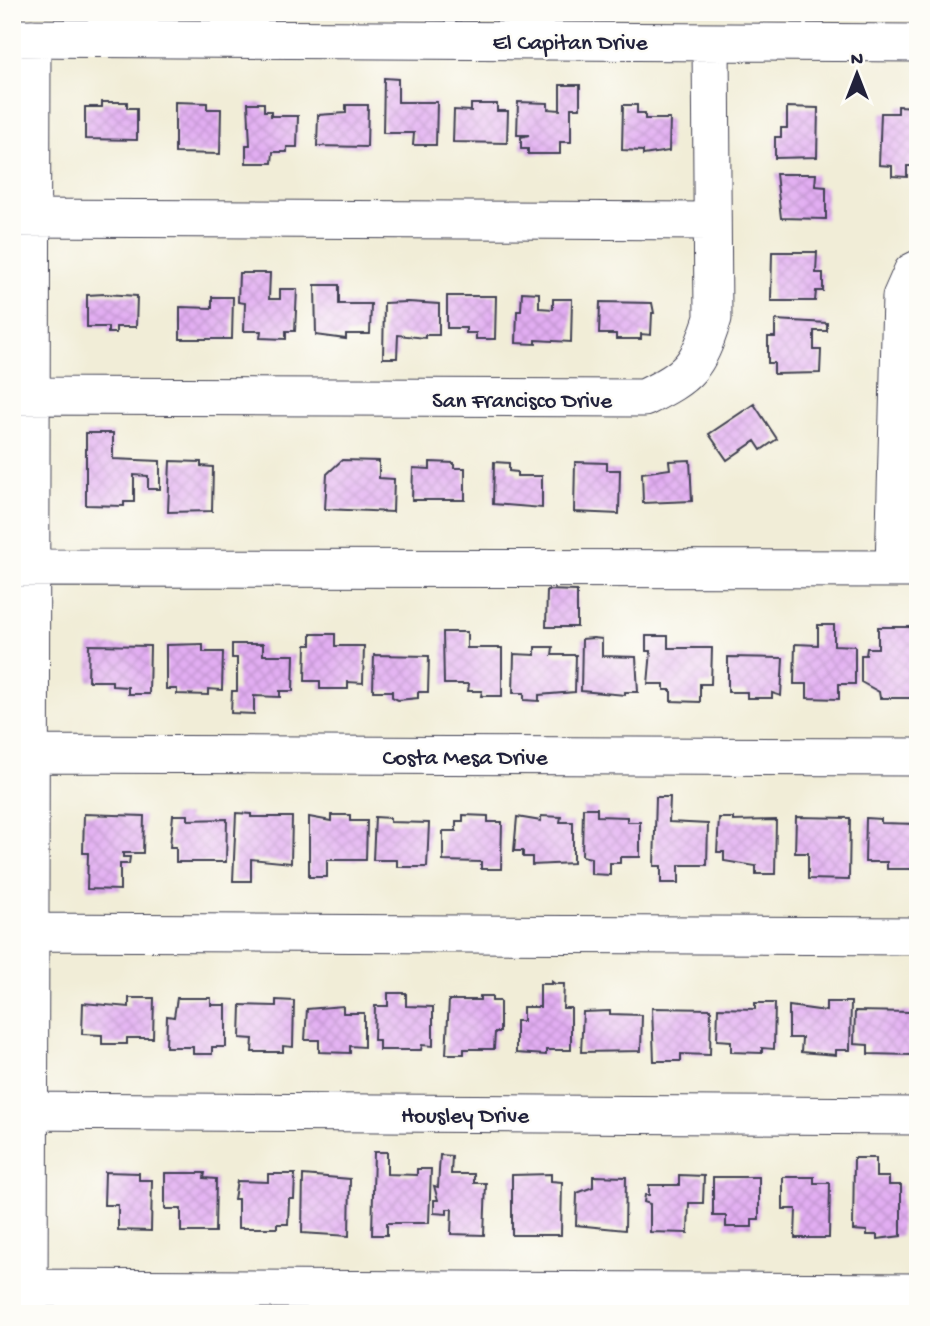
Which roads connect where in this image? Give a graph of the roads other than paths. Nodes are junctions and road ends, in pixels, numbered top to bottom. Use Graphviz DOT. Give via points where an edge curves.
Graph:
graph roads {
  1 [pos="22,38"];
  2 [pos="711,42"];
  3 [pos="918,43"];
  4 [pos="22,218"];
  5 [pos="712,221"];
  6 [pos="918,269"];
  7 [pos="23,396"];
  8 [pos="22,568"];
  9 [pos="906,569"];
  10 [pos="22,754"];
  11 [pos="918,757"];
  12 [pos="21,932"];
  13 [pos="918,936"];
  14 [pos="21,1111"];
  15 [pos="918,1116"];
  16 [pos="918,1292"];
  17 [pos="24,1297"];
  1 -- 2 [label="street, El Capitan Drive"];
  1 -- 4 [label="street"];
  2 -- 3 [label="street, El Capitan Drive"];
  2 -- 5 [label="street, San Francisco Drive"];
  4 -- 5 [label="street"];
  4 -- 7 [label="street"];
  5 -- 7 [label="street, San Francisco Drive" via="713,318 702,353 682,379 644,398"];
  6 -- 9 [label="street" via="912,272 901,297"];
  7 -- 8 [label="street"];
  8 -- 9 [label="street"];
  8 -- 10 [label="street"];
  10 -- 11 [label="street, Costa Mesa Drive"];
  10 -- 12 [label="street"];
  12 -- 13 [label="street"];
  12 -- 14 [label="street"];
  14 -- 15 [label="street, Housley Drive"];
  14 -- 17 [label="street"];
  16 -- 17 [label="street"];
}
